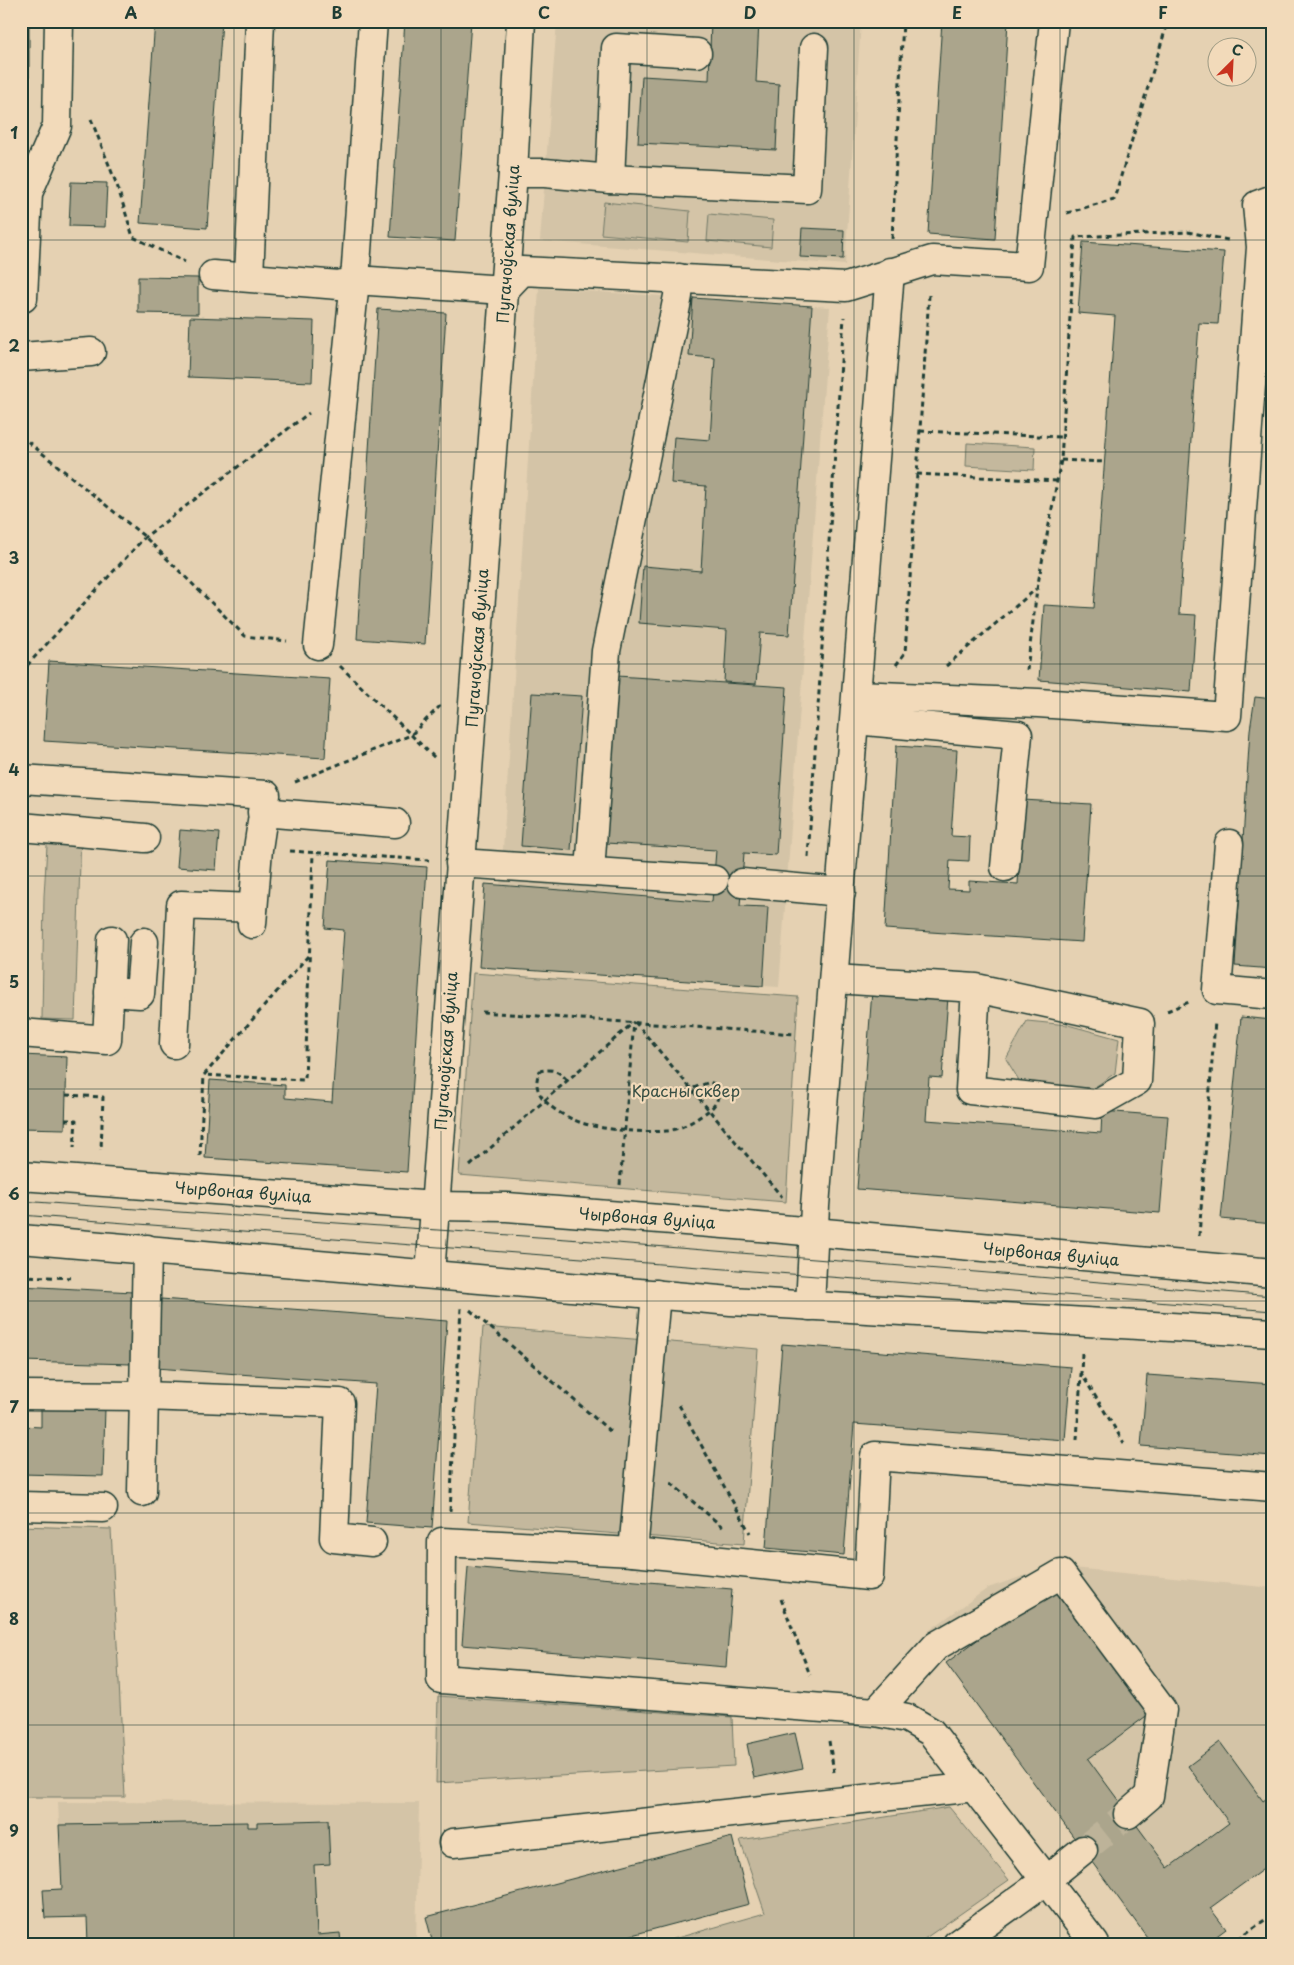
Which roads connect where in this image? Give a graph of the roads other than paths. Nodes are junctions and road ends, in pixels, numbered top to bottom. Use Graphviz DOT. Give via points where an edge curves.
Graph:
graph roads {
  1 [pos="59,21"];
  2 [pos="260,21"];
  3 [pos="373,21"];
  4 [pos="521,21"];
  5 [pos="1054,21"];
  6 [pos="814,48"];
  7 [pos="697,53"];
  8 [pos="513,173"];
  9 [pos="610,178"];
  10 [pos="1273,199"];
  11 [pos="890,272"];
  12 [pos="213,275"];
  13 [pos="249,277"];
  14 [pos="679,278"];
  15 [pos="355,280"];
  16 [pos="504,290"];
  17 [pos="23,298"];
  18 [pos="91,352"];
  19 [pos="21,357"];
  20 [pos="318,645"];
  21 [pos="863,704"];
  22 [pos="21,779"];
  23 [pos="264,803"];
  24 [pos="395,823"];
  25 [pos="21,827"];
  26 [pos="145,838"];
  27 [pos="1229,844"];
  28 [pos="448,862"];
  29 [pos="1005,867"];
  30 [pos="590,871"];
  31 [pos="714,880"];
  32 [pos="742,883"];
  33 [pos="841,892"];
  34 [pos="112,940"];
  35 [pos="144,942"];
  36 [pos="835,979"];
  37 [pos="976,988"];
  38 [pos="109,992"];
  39 [pos="1273,995"];
  40 [pos="21,1033"];
  41 [pos="174,1044"];
  42 [pos="21,1176"];
  43 [pos="434,1206"];
  44 [pos="815,1233"];
  45 [pos="21,1239"];
  46 [pos="147,1249"];
  47 [pos="1273,1273"];
  48 [pos="430,1274"];
  49 [pos="656,1294"];
  50 [pos="810,1306"];
  51 [pos="1273,1333"];
  52 [pos="21,1395"];
  53 [pos="144,1396"];
  54 [pos="1273,1487"];
  55 [pos="142,1492"];
  56 [pos="21,1506"];
  57 [pos="103,1508"];
  58 [pos="372,1542"];
  59 [pos="633,1552"];
  60 [pos="876,1712"];
  61 [pos="975,1788"];
  62 [pos="1128,1814"];
  63 [pos="453,1843"];
  64 [pos="1083,1850"];
  65 [pos="1046,1880"];
  66 [pos="957,1944"];
  67 [pos="1095,1944"];
  1 -- 17 [label="main road" via="57,126 28,192"];
  2 -- 13 [label="main road"];
  3 -- 15 [label="main road"];
  4 -- 8 [label="main road, Пугачоўская вуліца"];
  5 -- 11 [label="main road" via="1029,266 932,260"];
  6 -- 9 [label="main road" via="807,189"];
  7 -- 9 [label="main road" via="616,48"];
  8 -- 9 [label="main road"];
  8 -- 16 [label="main road, Пугачоўская вуліца"];
  10 -- 21 [label="main road" via="1257,205 1260,247 1227,716 914,698"];
  11 -- 14 [label="main road" via="846,287"];
  11 -- 21 [label="main road"];
  12 -- 13 [label="main road"];
  13 -- 15 [label="main road" via="339,285"];
  14 -- 16 [label="main road" via="522,270"];
  14 -- 30 [label="main road" via="606,651"];
  15 -- 16 [label="main road"];
  15 -- 20 [label="main road"];
  16 -- 28 [label="main road, Пугачоўская вуліца" via="475,670"];
  18 -- 19 [label="main road"];
  21 -- 29 [label="main road" via="1018,735"];
  21 -- 33 [label="main road"];
  22 -- 23 [label="main road"];
  23 -- 24 [label="main road"];
  23 -- 41 [label="main road" via="252,916 181,906"];
  25 -- 26 [label="main road"];
  27 -- 39 [label="main road" via="1217,990"];
  28 -- 30 [label="main road"];
  28 -- 43 [label="main road, Пугачоўская вуліца"];
  30 -- 31 [label="main road"];
  32 -- 33 [label="main road"];
  33 -- 36 [label="main road"];
  34 -- 38 [label="main road"];
  35 -- 38 [label="main road" via="140,994"];
  36 -- 37 [label="main road"];
  36 -- 44 [label="main road"];
  37 -- 37 [label="main road" via="1140,1022 1137,1081 1096,1104 970,1090"];
  38 -- 40 [label="main road" via="108,1040"];
  42 -- 43 [label="main road, Чырвоная вуліца"];
  43 -- 44 [label="main road, Чырвоная вуліца" via="507,1207"];
  43 -- 48 [label="main road, Пугачоўская вуліца"];
  44 -- 47 [label="main road, Чырвоная вуліца"];
  44 -- 50 [label="main road"];
  45 -- 46 [label="main road"];
  46 -- 48 [label="main road"];
  46 -- 53 [label="main road"];
  48 -- 49 [label="main road"];
  49 -- 50 [label="main road"];
  49 -- 59 [label="main road"];
  50 -- 51 [label="main road"];
  52 -- 53 [label="main road"];
  53 -- 55 [label="main road"];
  53 -- 58 [label="main road" via="340,1403 334,1538"];
  54 -- 59 [label="main road" via="875,1456 868,1576"];
  56 -- 57 [label="main road"];
  59 -- 60 [label="main road" via="442,1542 441,1679"];
  60 -- 61 [label="main road" via="907,1718 932,1732"];
  60 -- 62 [label="main road" via="936,1646 1061,1574 1162,1710 1149,1796"];
  61 -- 63 [label="main road"];
  61 -- 65 [label="main road"];
  64 -- 65 [label="main road"];
  65 -- 66 [label="main road"];
  65 -- 67 [label="main road"];
}
